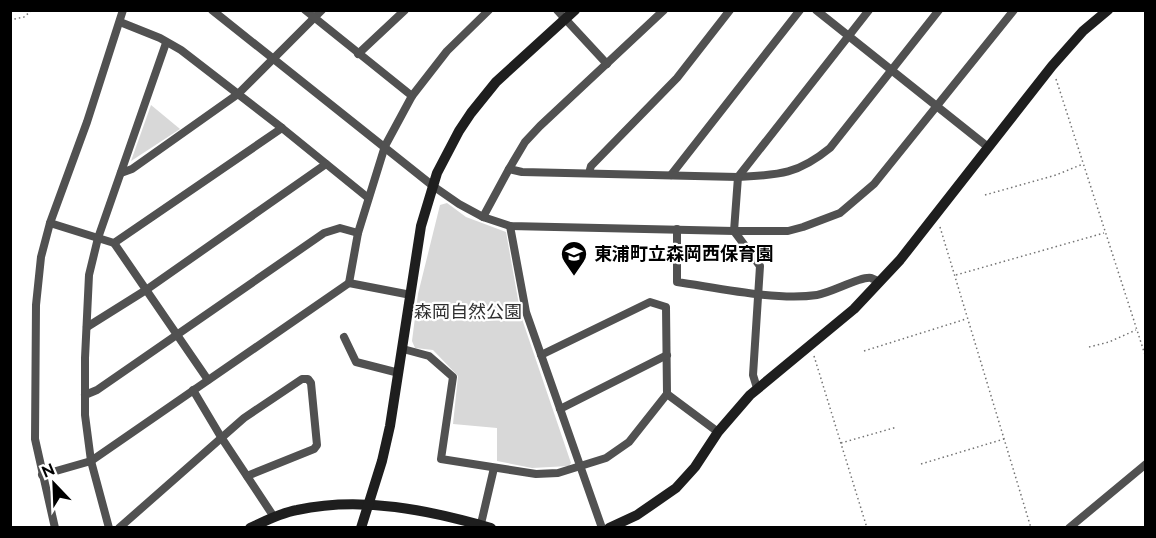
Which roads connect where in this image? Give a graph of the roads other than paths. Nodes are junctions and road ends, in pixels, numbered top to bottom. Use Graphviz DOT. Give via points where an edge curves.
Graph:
graph roads {
  1 [pos="123,10"];
  2 [pos="212,10"];
  3 [pos="305,10"];
  4 [pos="322,10"];
  5 [pos="405,10"];
  6 [pos="489,10"];
  7 [pos="557,10"];
  8 [pos="575,10"];
  9 [pos="664,10"];
  10 [pos="730,10"];
  11 [pos="800,10"];
  12 [pos="816,10"];
  13 [pos="869,10"];
  14 [pos="939,10"];
  15 [pos="1014,10"];
  16 [pos="1108,10"];
  17 [pos="314,18"];
  18 [pos="565,19"];
  19 [pos="120,22"];
  20 [pos="849,36"];
  21 [pos="166,43"];
  22 [pos="358,54"];
  23 [pos="274,58"];
  24 [pos="607,64"];
  25 [pos="892,71"];
  26 [pos="238,94"];
  27 [pos="412,96"];
  28 [pos="937,105"];
  29 [pos="282,128"];
  30 [pos="385,146"];
  31 [pos="988,147"];
  32 [pos="326,164"];
  33 [pos="509,169"];
  34 [pos="121,173"];
  35 [pos="589,174"];
  36 [pos="671,175"];
  37 [pos="738,177"];
  38 [pos="433,186"];
  39 [pos="368,197"];
  40 [pos="483,217"];
  41 [pos="50,223"];
  42 [pos="510,226"];
  43 [pos="677,229"];
  44 [pos="734,231"];
  45 [pos="358,233"];
  46 [pos="98,237"];
  47 [pos="114,243"];
  48 [pos="879,282"];
  49 [pos="348,283"];
  50 [pos="146,290"];
  51 [pos="758,294"];
  52 [pos="411,295"];
  53 [pos="87,327"];
  54 [pos="177,335"];
  55 [pos="344,337"];
  56 [pos="403,349"];
  57 [pos="541,355"];
  58 [pos="667,355"];
  59 [pos="399,373"];
  60 [pos="208,380"];
  61 [pos="757,388"];
  62 [pos="193,390"];
  63 [pos="667,394"];
  64 [pos="85,395"];
  65 [pos="560,409"];
  66 [pos="718,432"];
  67 [pos="221,437"];
  68 [pos="91,461"];
  69 [pos="1146,464"];
  70 [pos="494,468"];
  71 [pos="580,468"];
  72 [pos="42,475"];
  73 [pos="247,476"];
  74 [pos="369,504"];
  75 [pos="274,517"];
  76 [pos="484,526"];
  77 [pos="55,528"];
  78 [pos="109,528"];
  79 [pos="119,528"];
  80 [pos="250,528"];
  81 [pos="361,528"];
  82 [pos="602,528"];
  83 [pos="609,528"];
  84 [pos="1068,528"];
  1 -- 19 [label="street"];
  2 -- 23 [label="street"];
  3 -- 17 [label="street"];
  4 -- 17 [label="street"];
  5 -- 22 [label="street"];
  6 -- 27 [label="street" via="447,51"];
  7 -- 18 [label="street"];
  8 -- 18 [label="street"];
  9 -- 24 [label="street"];
  10 -- 35 [label="street" via="677,78 591,166"];
  11 -- 36 [label="street"];
  12 -- 20 [label="street"];
  13 -- 20 [label="street"];
  14 -- 25 [label="street"];
  15 -- 28 [label="street"];
  16 -- 31 [label="street" via="1052,66"];
  17 -- 22 [label="street"];
  17 -- 23 [label="street"];
  18 -- 24 [label="street"];
  18 -- 38 [label="street" via="496,82 471,113 448,150"];
  19 -- 21 [label="street"];
  19 -- 41 [label="street"];
  20 -- 25 [label="street"];
  20 -- 37 [label="street"];
  21 -- 26 [label="street"];
  21 -- 34 [label="street"];
  22 -- 27 [label="street"];
  23 -- 26 [label="street"];
  23 -- 30 [label="street"];
  24 -- 33 [label="street" via="525,142"];
  25 -- 28 [label="street"];
  25 -- 37 [label="street" via="819,157 790,172"];
  26 -- 29 [label="street"];
  26 -- 34 [label="street"];
  27 -- 30 [label="street"];
  28 -- 31 [label="street"];
  28 -- 44 [label="street" via="874,184 840,213 788,231"];
  29 -- 32 [label="street"];
  29 -- 47 [label="street"];
  30 -- 38 [label="street"];
  30 -- 39 [label="street"];
  31 -- 48 [label="street"];
  32 -- 39 [label="street"];
  32 -- 50 [label="street"];
  33 -- 35 [label="street"];
  33 -- 40 [label="street"];
  34 -- 46 [label="street"];
  35 -- 36 [label="street"];
  36 -- 37 [label="street"];
  37 -- 44 [label="street"];
  38 -- 40 [label="street"];
  38 -- 52 [label="street" via="421,226"];
  39 -- 45 [label="street"];
  40 -- 42 [label="street"];
  41 -- 46 [label="street"];
  41 -- 72 [label="street" via="41,257 36,305 35,439"];
  42 -- 43 [label="street"];
  42 -- 57 [label="street" via="526,312"];
  43 -- 44 [label="street"];
  43 -- 51 [label="street" via="677,282"];
  44 -- 51 [label="street" via="760,266"];
  45 -- 49 [label="street"];
  45 -- 54 [label="street" via="340,228 324,233"];
  46 -- 47 [label="street"];
  46 -- 53 [label="street" via="89,275"];
  47 -- 50 [label="street"];
  48 -- 51 [label="street" via="864,279 818,295"];
  48 -- 61 [label="street" via="854,309"];
  49 -- 52 [label="street"];
  49 -- 60 [label="street"];
  50 -- 53 [label="street"];
  50 -- 54 [label="street"];
  51 -- 61 [label="street" via="753,375"];
  52 -- 56 [label="street"];
  53 -- 64 [label="street"];
  54 -- 60 [label="street"];
  54 -- 64 [label="street"];
  55 -- 59 [label="street" via="356,362"];
  56 -- 59 [label="street"];
  56 -- 70 [label="street" via="429,356 453,377 441,459"];
  57 -- 58 [label="street" via="650,302 666,307"];
  57 -- 65 [label="street"];
  58 -- 63 [label="street"];
  58 -- 65 [label="street"];
  59 -- 74 [label="street" via="390,426"];
  60 -- 62 [label="street"];
  61 -- 66 [label="street"];
  62 -- 67 [label="street"];
  62 -- 68 [label="street"];
  63 -- 66 [label="street"];
  63 -- 71 [label="street" via="629,442 606,458"];
  64 -- 68 [label="street"];
  65 -- 71 [label="street"];
  66 -- 83 [label="street" via="676,488 637,515"];
  67 -- 73 [label="street"];
  67 -- 73 [label="street" via="302,379 311,383 317,446"];
  67 -- 79 [label="street"];
  68 -- 72 [label="street"];
  68 -- 78 [label="street"];
  69 -- 84 [label="street"];
  70 -- 71 [label="street" via="536,474"];
  70 -- 76 [label="street"];
  71 -- 82 [label="street"];
  72 -- 77 [label="street"];
  73 -- 75 [label="street"];
  74 -- 75 [label="street" via="297,510"];
  74 -- 76 [label="street" via="411,508"];
  74 -- 81 [label="street"];
  75 -- 80 [label="street"];
}
